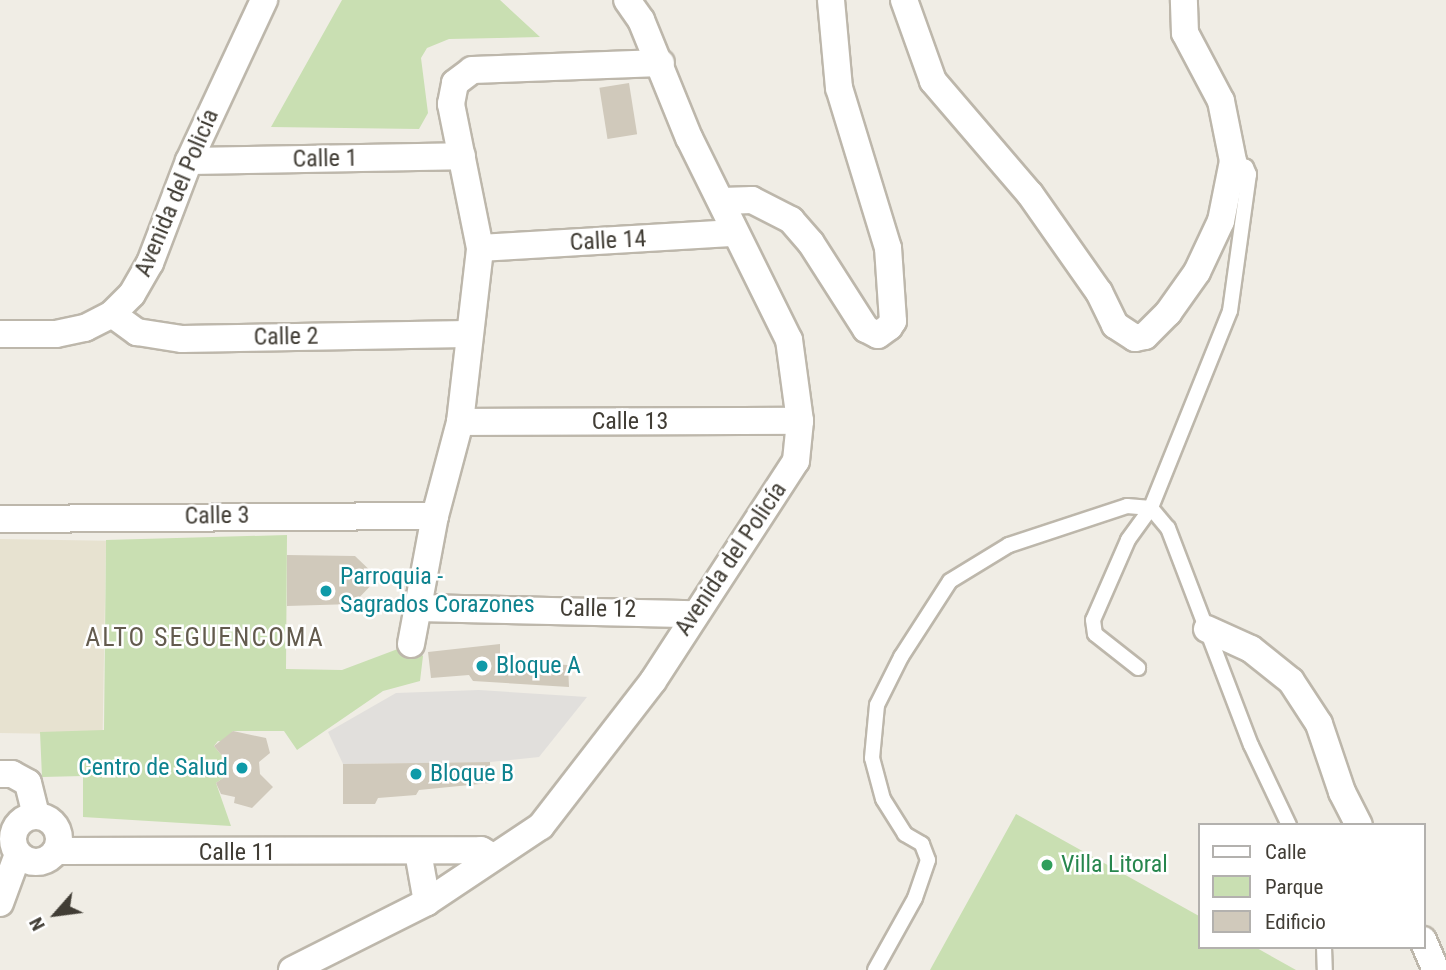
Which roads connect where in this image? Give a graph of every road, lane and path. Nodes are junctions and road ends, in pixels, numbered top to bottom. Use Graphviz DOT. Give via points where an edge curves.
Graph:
graph roads {
  1 [pos="264,0"];
  2 [pos="627,0"];
  3 [pos="831,0"];
  4 [pos="904,0"];
  5 [pos="1184,0"];
  6 [pos="661,63"];
  7 [pos="462,156"];
  8 [pos="189,161"];
  9 [pos="1233,161"];
  10 [pos="723,201"];
  11 [pos="735,233"];
  12 [pos="480,248"];
  13 [pos="112,314"];
  14 [pos="0,334"];
  15 [pos="467,334"];
  16 [pos="800,421"];
  17 [pos="460,422"];
  18 [pos="1151,508"];
  19 [pos="435,516"];
  20 [pos="0,519"];
  21 [pos="420,608"];
  22 [pos="692,614"];
  23 [pos="1207,629"];
  24 [pos="411,644"];
  25 [pos="1138,668"];
  26 [pos="6,774"];
  27 [pos="36,816"];
  28 [pos="1288,823"];
  29 [pos="1358,823"];
  30 [pos="56,851"];
  31 [pos="418,852"];
  32 [pos="18,854"];
  33 [pos="491,856"];
  34 [pos="427,902"];
  35 [pos="0,903"];
  36 [pos="1425,945"];
  37 [pos="1324,949"];
  38 [pos="292,970"];
  39 [pos="875,970"];
  40 [pos="1325,970"];
  41 [pos="1436,970"];
  1 -- 8 [label="street, Avenida del Policía"];
  2 -- 6 [label="street, Avenida del Policía"];
  3 -- 10 [label="street" via="839,88 888,248 893,321 889,327 878,335 866,329 791,220 752,200"];
  4 -- 9 [label="street" via="933,81 1030,194 1127,337 1144,336 1168,313 1196,272 1222,220"];
  5 -- 9 [label="street" via="1185,33 1222,101"];
  6 -- 7 [label="street" via="472,70 455,83 451,104"];
  6 -- 10 [label="street, Avenida del Policía" via="689,138"];
  7 -- 8 [label="street, Calle 1"];
  7 -- 12 [label="street"];
  8 -- 13 [label="street, Avenida del Policía" via="150,263 132,294"];
  9 -- 18 [label="lane" via="1246,167 1249,174 1230,310"];
  10 -- 11 [label="street, Avenida del Policía"];
  11 -- 12 [label="street, Calle 14"];
  11 -- 16 [label="street, Avenida del Policía" via="789,340"];
  12 -- 15 [label="street"];
  13 -- 14 [label="street, Avenida del Policía" via="85,328 56,334"];
  13 -- 15 [label="street, Calle 2" via="137,332 182,339"];
  15 -- 17 [label="street"];
  16 -- 17 [label="street, Calle 13"];
  16 -- 22 [label="street, Avenida del Policía" via="796,461 734,561"];
  17 -- 19 [label="street"];
  18 -- 23 [label="lane" via="1168,528"];
  18 -- 25 [label="lane" via="1128,540 1093,620 1095,634"];
  18 -- 39 [label="lane" via="1126,506 1009,545 950,581 924,618 877,705 872,758 883,799 905,834 922,844 928,859 915,898"];
  19 -- 20 [label="street, Calle 3"];
  19 -- 21 [label="street"];
  21 -- 22 [label="street, Calle 12"];
  21 -- 24 [label="street"];
  22 -- 33 [label="street, Avenida del Policía" via="653,681 541,826"];
  23 -- 28 [label="lane" via="1251,745"];
  23 -- 29 [label="street" via="1251,649 1291,681 1319,724 1342,792"];
  26 -- 27 [label="street" via="27,783"];
  27 -- 30 [label="street" via="55,826"];
  27 -- 32 [label="street" via="14,829 13,846"];
  30 -- 31 [label="street, Calle 11"];
  30 -- 32 [label="street" via="38,863"];
  31 -- 33 [label="street, Calle 11" via="481,850"];
  31 -- 34 [label="street"];
  32 -- 35 [label="street"];
  33 -- 34 [label="street, Avenida del Policía"];
  34 -- 38 [label="street, Avenida del Policía"];
  36 -- 41 [label="street"];
  37 -- 40 [label="lane"];
}
